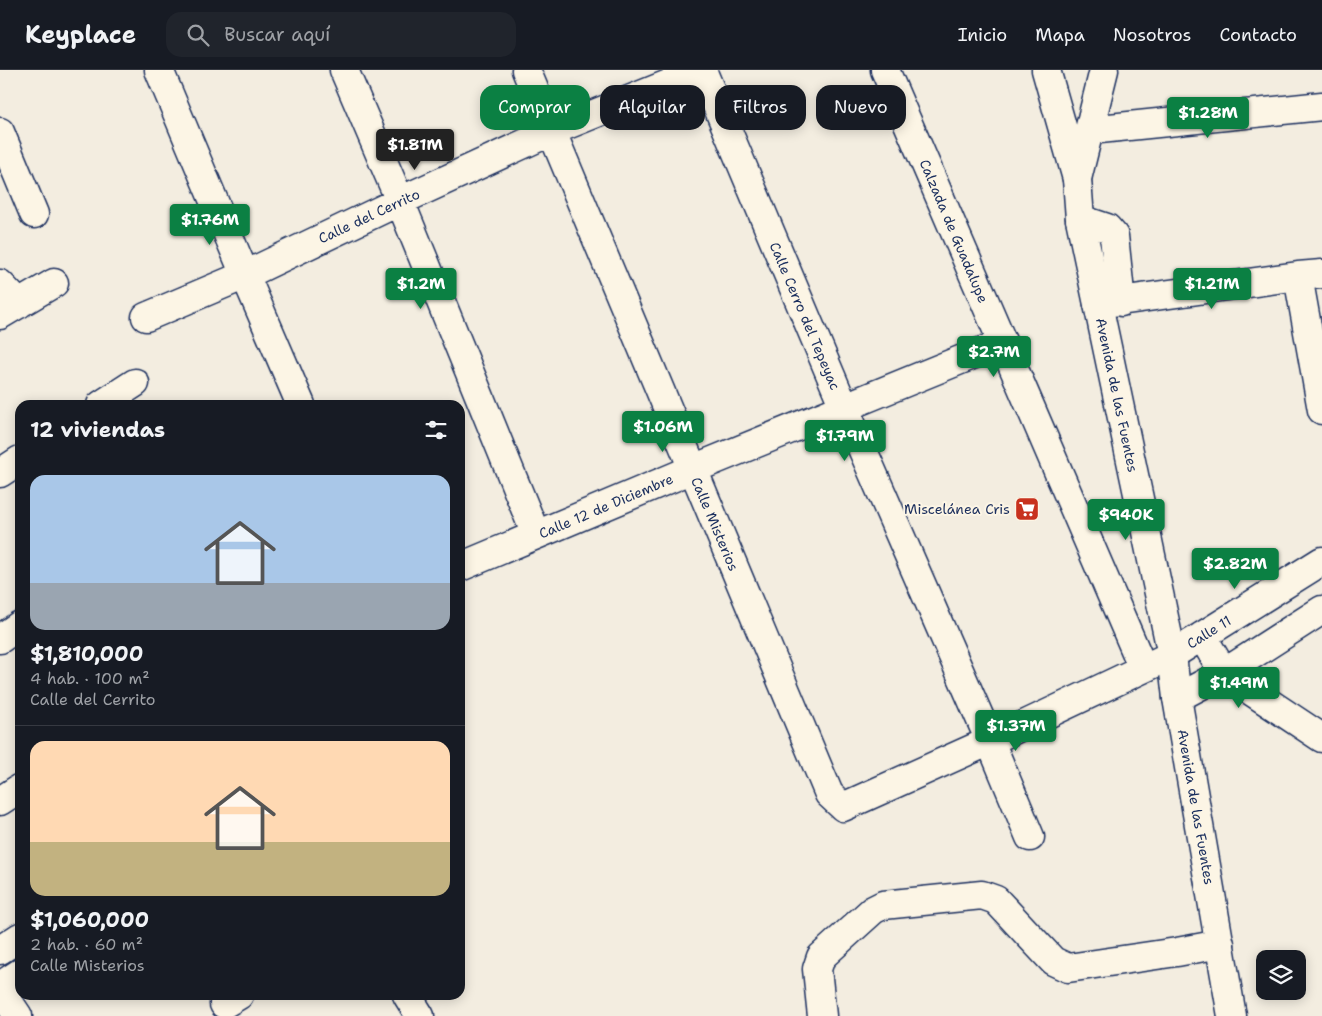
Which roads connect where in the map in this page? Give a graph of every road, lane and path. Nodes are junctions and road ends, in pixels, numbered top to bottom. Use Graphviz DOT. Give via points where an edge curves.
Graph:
graph roads {
  1 [pos="159,70"];
  2 [pos="344,70"];
  3 [pos="526,70"];
  4 [pos="702,70"];
  5 [pos="885,70"];
  6 [pos="1046,70"];
  7 [pos="1104,70"];
  8 [pos="1322,106"];
  9 [pos="1090,130"];
  10 [pos="552,131"];
  11 [pos="0,132"];
  12 [pos="1077,179"];
  13 [pos="400,201"];
  14 [pos="34,214"];
  15 [pos="245,275"];
  16 [pos="1310,275"];
  17 [pos="54,283"];
  18 [pos="0,284"];
  19 [pos="1110,303"];
  20 [pos="9,310"];
  21 [pos="146,317"];
  22 [pos="1002,343"];
  23 [pos="135,382"];
  24 [pos="108,400"];
  25 [pos="300,400"];
  26 [pos="844,407"];
  27 [pos="1322,410"];
  28 [pos="15,463"];
  29 [pos="692,469"];
  30 [pos="0,473"];
  31 [pos="536,535"];
  32 [pos="1322,560"];
  33 [pos="465,565"];
  34 [pos="1322,610"];
  35 [pos="15,628"];
  36 [pos="1202,636"];
  37 [pos="0,639"];
  38 [pos="1172,656"];
  39 [pos="1143,668"];
  40 [pos="1224,673"];
  41 [pos="1177,698"];
  42 [pos="1322,738"];
  43 [pos="990,741"];
  44 [pos="15,791"];
  45 [pos="0,801"];
  46 [pos="843,807"];
  47 [pos="1030,837"];
  48 [pos="15,940"];
  49 [pos="1220,944"];
  50 [pos="0,950"];
  51 [pos="15,977"];
  52 [pos="0,988"];
  53 [pos="410,1000"];
  54 [pos="18,1016"];
  55 [pos="420,1016"];
  56 [pos="822,1016"];
  57 [pos="1232,1016"];
  1 -- 15 [label="street"];
  2 -- 13 [label="street"];
  3 -- 10 [label="street, Calle Misterios"];
  4 -- 10 [label="street, Calle del Cerrito"];
  4 -- 26 [label="street, Calle Cerro del Tepeyac"];
  5 -- 22 [label="street, Calzada de Guadalupe"];
  6 -- 12 [label="street"];
  7 -- 9 [label="street, Avenida de las Fuentes"];
  8 -- 9 [label="street"];
  9 -- 12 [label="street, Avenida de las Fuentes"];
  10 -- 13 [label="street, Calle del Cerrito"];
  10 -- 29 [label="street, Calle Misterios"];
  11 -- 14 [label="street"];
  12 -- 19 [label="street, Avenida de las Fuentes" via="1080,219"];
  13 -- 15 [label="street, Calle del Cerrito"];
  13 -- 31 [label="street"];
  15 -- 21 [label="street, Calle del Cerrito"];
  15 -- 25 [label="street"];
  16 -- 19 [label="street"];
  16 -- 27 [label="street"];
  17 -- 20 [label="street"];
  18 -- 20 [label="street"];
  19 -- 38 [label="street, Avenida de las Fuentes"];
  22 -- 26 [label="street, Calle 12 de Diciembre"];
  22 -- 39 [label="street, Calzada de Guadalupe"];
  23 -- 24 [label="street"];
  26 -- 29 [label="street, Calle 12 de Diciembre"];
  26 -- 43 [label="street, Calle Cerro del Tepeyac"];
  28 -- 30 [label="street"];
  29 -- 31 [label="street, Calle 12 de Diciembre"];
  29 -- 46 [label="street, Calle Misterios" via="829,794"];
  31 -- 33 [label="street, Calle 12 de Diciembre"];
  32 -- 36 [label="street, Calle 11"];
  34 -- 40 [label="street"];
  35 -- 37 [label="street"];
  36 -- 38 [label="street, Calle 11"];
  36 -- 40 [label="street"];
  38 -- 39 [label="street, Calle 11"];
  38 -- 41 [label="street, Avenida de las Fuentes"];
  39 -- 43 [label="street, Calle 11"];
  40 -- 41 [label="street"];
  40 -- 42 [label="street"];
  41 -- 49 [label="street, Avenida de las Fuentes"];
  43 -- 46 [label="street, Calle 11"];
  43 -- 47 [label="street, Calle Cerro del Tepeyac"];
  44 -- 45 [label="street"];
  48 -- 50 [label="street"];
  49 -- 56 [label="street" via="1068,968 1053,961 996,900 982,895 884,905 873,910 821,957 817,969"];
  49 -- 57 [label="street, Avenida de las Fuentes"];
  51 -- 52 [label="street"];
  52 -- 54 [label="street"];
  53 -- 55 [label="street"];
}
